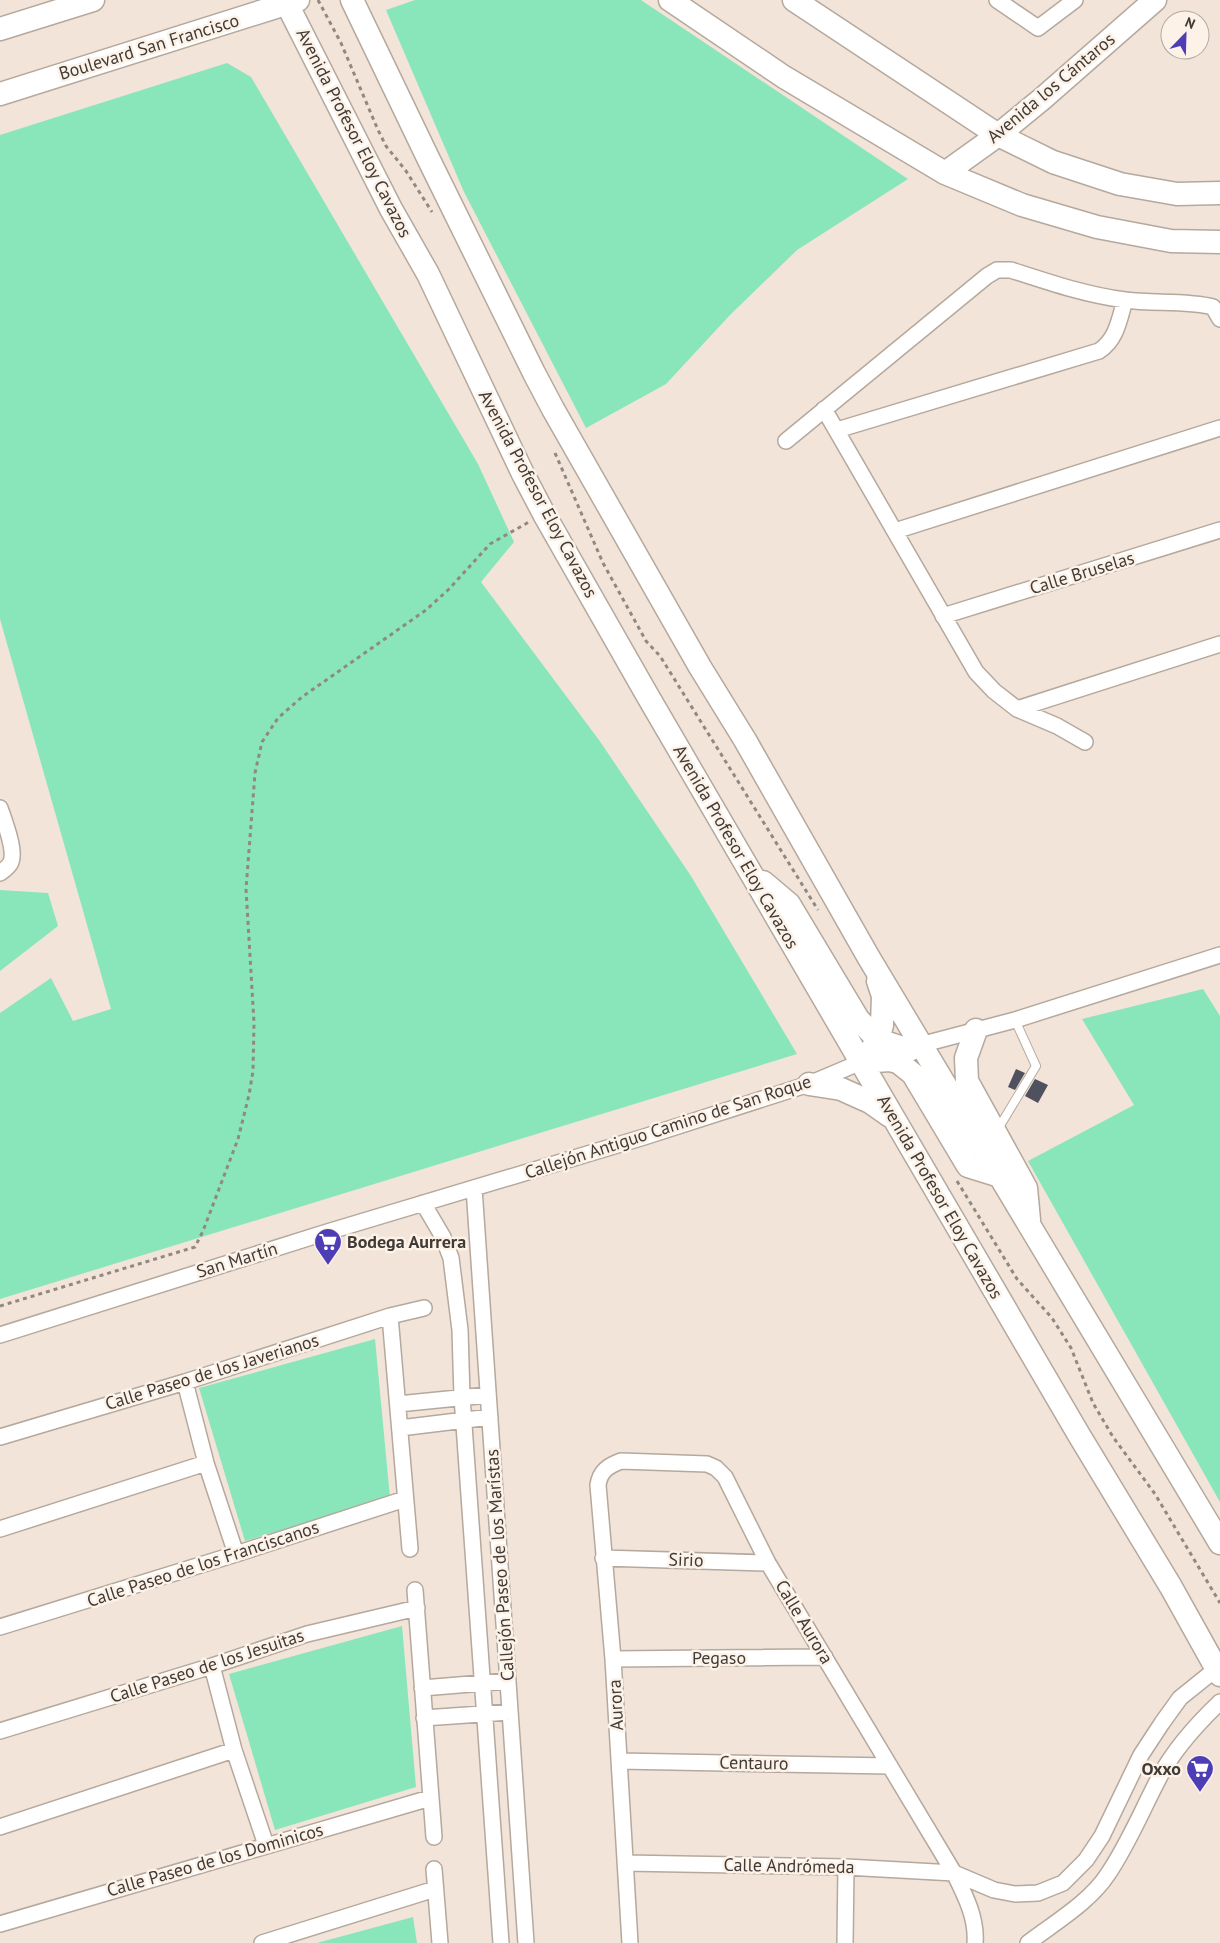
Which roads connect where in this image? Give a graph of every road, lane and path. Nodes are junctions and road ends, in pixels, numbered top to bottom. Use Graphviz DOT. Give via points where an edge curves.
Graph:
graph roads {
  1 [pos="93,0"];
  2 [pos="318,0"];
  3 [pos="352,0"];
  4 [pos="670,0"];
  5 [pos="794,0"];
  6 [pos="997,0"];
  7 [pos="1075,0"];
  8 [pos="1155,0"];
  9 [pos="290,1"];
  10 [pos="0,29"];
  11 [pos="0,94"];
  12 [pos="998,135"];
  13 [pos="945,173"];
  14 [pos="1220,193"];
  15 [pos="436,218"];
  16 [pos="1220,242"];
  17 [pos="1125,300"];
  18 [pos="1220,319"];
  19 [pos="824,409"];
  20 [pos="1220,428"];
  21 [pos="837,430"];
  22 [pos="786,441"];
  23 [pos="554,450"];
  24 [pos="544,514"];
  25 [pos="1220,530"];
  26 [pos="895,531"];
  27 [pos="943,616"];
  28 [pos="1220,644"];
  29 [pos="1017,709"];
  30 [pos="1085,742"];
  31 [pos="0,808"];
  32 [pos="4,868"];
  33 [pos="750,871"];
  34 [pos="818,910"];
  35 [pos="1220,955"];
  36 [pos="877,976"];
  37 [pos="847,1001"];
  38 [pos="1015,1020"];
  39 [pos="976,1030"];
  40 [pos="878,1040"];
  41 [pos="920,1045"];
  42 [pos="861,1062"];
  43 [pos="809,1084"];
  44 [pos="896,1121"];
  45 [pos="996,1133"];
  46 [pos="1000,1176"];
  47 [pos="957,1180"];
  48 [pos="474,1188"];
  49 [pos="423,1203"];
  50 [pos="1029,1224"];
  51 [pos="0,1306"];
  52 [pos="424,1308"];
  53 [pos="390,1316"];
  54 [pos="0,1334"];
  55 [pos="185,1382"];
  56 [pos="488,1396"];
  57 [pos="462,1397"];
  58 [pos="398,1404"];
  59 [pos="490,1417"];
  60 [pos="464,1419"];
  61 [pos="400,1428"];
  62 [pos="0,1437"];
  63 [pos="206,1463"];
  64 [pos="604,1469"];
  65 [pos="406,1499"];
  66 [pos="0,1530"];
  67 [pos="1220,1544"];
  68 [pos="410,1549"];
  69 [pos="236,1554"];
  70 [pos="603,1558"];
  71 [pos="768,1563"];
  72 [pos="415,1590"];
  73 [pos="1220,1603"];
  74 [pos="417,1608"];
  75 [pos="0,1627"];
  76 [pos="825,1657"];
  77 [pos="613,1659"];
  78 [pos="212,1666"];
  79 [pos="1218,1672"];
  80 [pos="508,1681"];
  81 [pos="482,1684"];
  82 [pos="422,1688"];
  83 [pos="1220,1702"];
  84 [pos="484,1712"];
  85 [pos="510,1712"];
  86 [pos="424,1718"];
  87 [pos="0,1731"];
  88 [pos="234,1750"];
  89 [pos="619,1761"];
  90 [pos="890,1766"];
  91 [pos="430,1798"];
  92 [pos="1116,1807"];
  93 [pos="1140,1819"];
  94 [pos="0,1828"];
  95 [pos="434,1837"];
  96 [pos="266,1845"];
  97 [pos="625,1863"];
  98 [pos="846,1867"];
  99 [pos="434,1869"];
  100 [pos="954,1873"];
  101 [pos="1063,1884"];
  102 [pos="435,1889"];
  103 [pos="1080,1904"];
  104 [pos="0,1924"];
  105 [pos="289,1939"];
  106 [pos="262,1943"];
  107 [pos="440,1943"];
  108 [pos="501,1943"];
  109 [pos="526,1943"];
  110 [pos="630,1943"];
  111 [pos="845,1943"];
  112 [pos="975,1943"];
  113 [pos="1028,1943"];
  1 -- 10 [label="main road"];
  2 -- 15 [label="path" via="341,43 382,138"];
  3 -- 36 [label="main road" via="534,374"];
  4 -- 13 [label="main road" via="784,77"];
  5 -- 12 [label="main road"];
  6 -- 7 [label="street" via="1038,28"];
  8 -- 12 [label="main road, Avenida los Cántaros"];
  9 -- 11 [label="main road, Boulevard San Francisco"];
  9 -- 24 [label="main road, Avenida Profesor Eloy Cavazos" via="391,210 428,274"];
  12 -- 13 [label="main road, Avenida los Cántaros"];
  12 -- 14 [label="main road" via="1053,162 1120,184 1177,194"];
  13 -- 16 [label="main road" via="1022,205 1098,227 1171,240"];
  17 -- 18 [label="street" via="1202,304 1213,307"];
  17 -- 19 [label="street" via="1080,291 1010,270 997,270"];
  17 -- 21 [label="street" via="1114,336 1099,351"];
  19 -- 21 [label="street"];
  19 -- 22 [label="street"];
  20 -- 26 [label="street"];
  21 -- 26 [label="street"];
  23 -- 34 [label="path" via="595,546 646,641 660,656"];
  24 -- 33 [label="main road, Avenida Profesor Eloy Cavazos"];
  24 -- 51 [label="path" via="490,544 426,610 302,697 278,718 262,742 255,773 246,889 254,1023 253,1072 238,1139 195,1247"];
  25 -- 27 [label="street, Calle Bruselas"];
  26 -- 27 [label="street"];
  27 -- 29 [label="street" via="976,672"];
  28 -- 29 [label="street"];
  29 -- 30 [label="street"];
  31 -- 32 [label="street" via="10,842"];
  33 -- 37 [label="main road" via="789,904"];
  33 -- 42 [label="main road, Avenida Profesor Eloy Cavazos"];
  35 -- 38 [label="street"];
  36 -- 37 [label="main road" via="874,1000 860,1006"];
  36 -- 40 [label="main road" via="883,996"];
  36 -- 41 [label="main road"];
  37 -- 40 [label="main road" via="858,1019"];
  38 -- 39 [label="street"];
  38 -- 45 [label="lane" via="1036,1066"];
  39 -- 41 [label="street"];
  39 -- 45 [label="main road" via="966,1058 967,1081"];
  40 -- 41 [label="main road" via="909,1050"];
  40 -- 42 [label="main road"];
  41 -- 46 [label="main road"];
  42 -- 43 [label="street, Callejón Antiguo Camino de San Roque"];
  42 -- 44 [label="main road, Avenida Profesor Eloy Cavazos"];
  42 -- 46 [label="main road" via="890,1060 913,1074 968,1166"];
  43 -- 44 [label="main road" via="841,1089 870,1102"];
  43 -- 48 [label="street, Callejón Antiguo Camino de San Roque"];
  44 -- 79 [label="main road, Avenida Profesor Eloy Cavazos"];
  45 -- 50 [label="main road" via="1026,1188"];
  46 -- 50 [label="main road"];
  47 -- 73 [label="path" via="1017,1278 1052,1318 1071,1348 1093,1403 1113,1437 1155,1494"];
  48 -- 49 [label="street, San Martín"];
  48 -- 56 [label="street, Callejón Paseo de los Marístas"];
  49 -- 54 [label="street, San Martín"];
  49 -- 57 [label="street, Callejón Paseo de los Marístas" via="451,1258 460,1330"];
  50 -- 67 [label="main road"];
  52 -- 53 [label="street, Calle Paseo de los Javerianos"];
  53 -- 55 [label="street, Calle Paseo de los Javerianos"];
  53 -- 58 [label="street"];
  55 -- 62 [label="street, Calle Paseo de los Javerianos"];
  55 -- 63 [label="street"];
  56 -- 57 [label="street"];
  56 -- 59 [label="street, Callejón Paseo de los Marístas"];
  57 -- 58 [label="street"];
  57 -- 60 [label="street, Callejón Paseo de los Marístas"];
  58 -- 61 [label="street"];
  59 -- 60 [label="street"];
  59 -- 80 [label="street, Callejón Paseo de los Marístas"];
  60 -- 61 [label="street"];
  60 -- 81 [label="street, Callejón Paseo de los Marístas"];
  61 -- 65 [label="street"];
  63 -- 66 [label="street"];
  63 -- 69 [label="street"];
  64 -- 70 [label="street, Aurora" via="598,1485"];
  64 -- 71 [label="street, Calle Aurora" via="621,1461 707,1464 716,1468 725,1477"];
  65 -- 68 [label="street"];
  65 -- 69 [label="street, Calle Paseo de los Franciscanos"];
  69 -- 75 [label="street, Calle Paseo de los Franciscanos"];
  70 -- 71 [label="street, Sirio"];
  70 -- 77 [label="street, Aurora"];
  71 -- 76 [label="street, Calle Aurora"];
  72 -- 74 [label="street"];
  74 -- 78 [label="street, Calle Paseo de los Jesuitas" via="307,1634"];
  74 -- 82 [label="street"];
  76 -- 77 [label="street, Pegaso"];
  76 -- 90 [label="street, Calle Aurora"];
  77 -- 89 [label="street, Aurora"];
  78 -- 87 [label="street, Calle Paseo de los Jesuitas"];
  78 -- 88 [label="street"];
  79 -- 92 [label="street" via="1180,1698 1141,1754"];
  80 -- 81 [label="street"];
  80 -- 85 [label="street, Callejón Paseo de los Marístas"];
  81 -- 82 [label="street"];
  81 -- 84 [label="street, Callejón Paseo de los Marístas"];
  82 -- 86 [label="street"];
  83 -- 93 [label="street" via="1178,1747 1160,1775"];
  84 -- 85 [label="street"];
  84 -- 86 [label="street"];
  84 -- 108 [label="street, Callejón Paseo de los Marístas"];
  85 -- 109 [label="street, Callejón Paseo de los Marístas"];
  86 -- 91 [label="street"];
  88 -- 94 [label="street"];
  88 -- 96 [label="street"];
  89 -- 90 [label="street, Centauro"];
  89 -- 97 [label="street, Aurora"];
  90 -- 100 [label="street, Calle Aurora"];
  91 -- 95 [label="street"];
  91 -- 96 [label="street, Calle Paseo de los Dominicos"];
  92 -- 93 [label="street"];
  92 -- 101 [label="street" via="1086,1860"];
  93 -- 103 [label="street" via="1108,1875"];
  96 -- 104 [label="street, Calle Paseo de los Dominicos"];
  97 -- 98 [label="street, Calle Andrómeda"];
  97 -- 110 [label="street, Aurora"];
  98 -- 100 [label="street, Calle Andrómeda"];
  98 -- 111 [label="street"];
  99 -- 102 [label="street"];
  100 -- 101 [label="street" via="994,1890 1015,1894 1038,1893"];
  100 -- 112 [label="street, Calle Aurora" via="970,1907"];
  101 -- 103 [label="street"];
  102 -- 105 [label="street"];
  102 -- 107 [label="street"];
  103 -- 113 [label="street"];
  105 -- 106 [label="street"];
}
